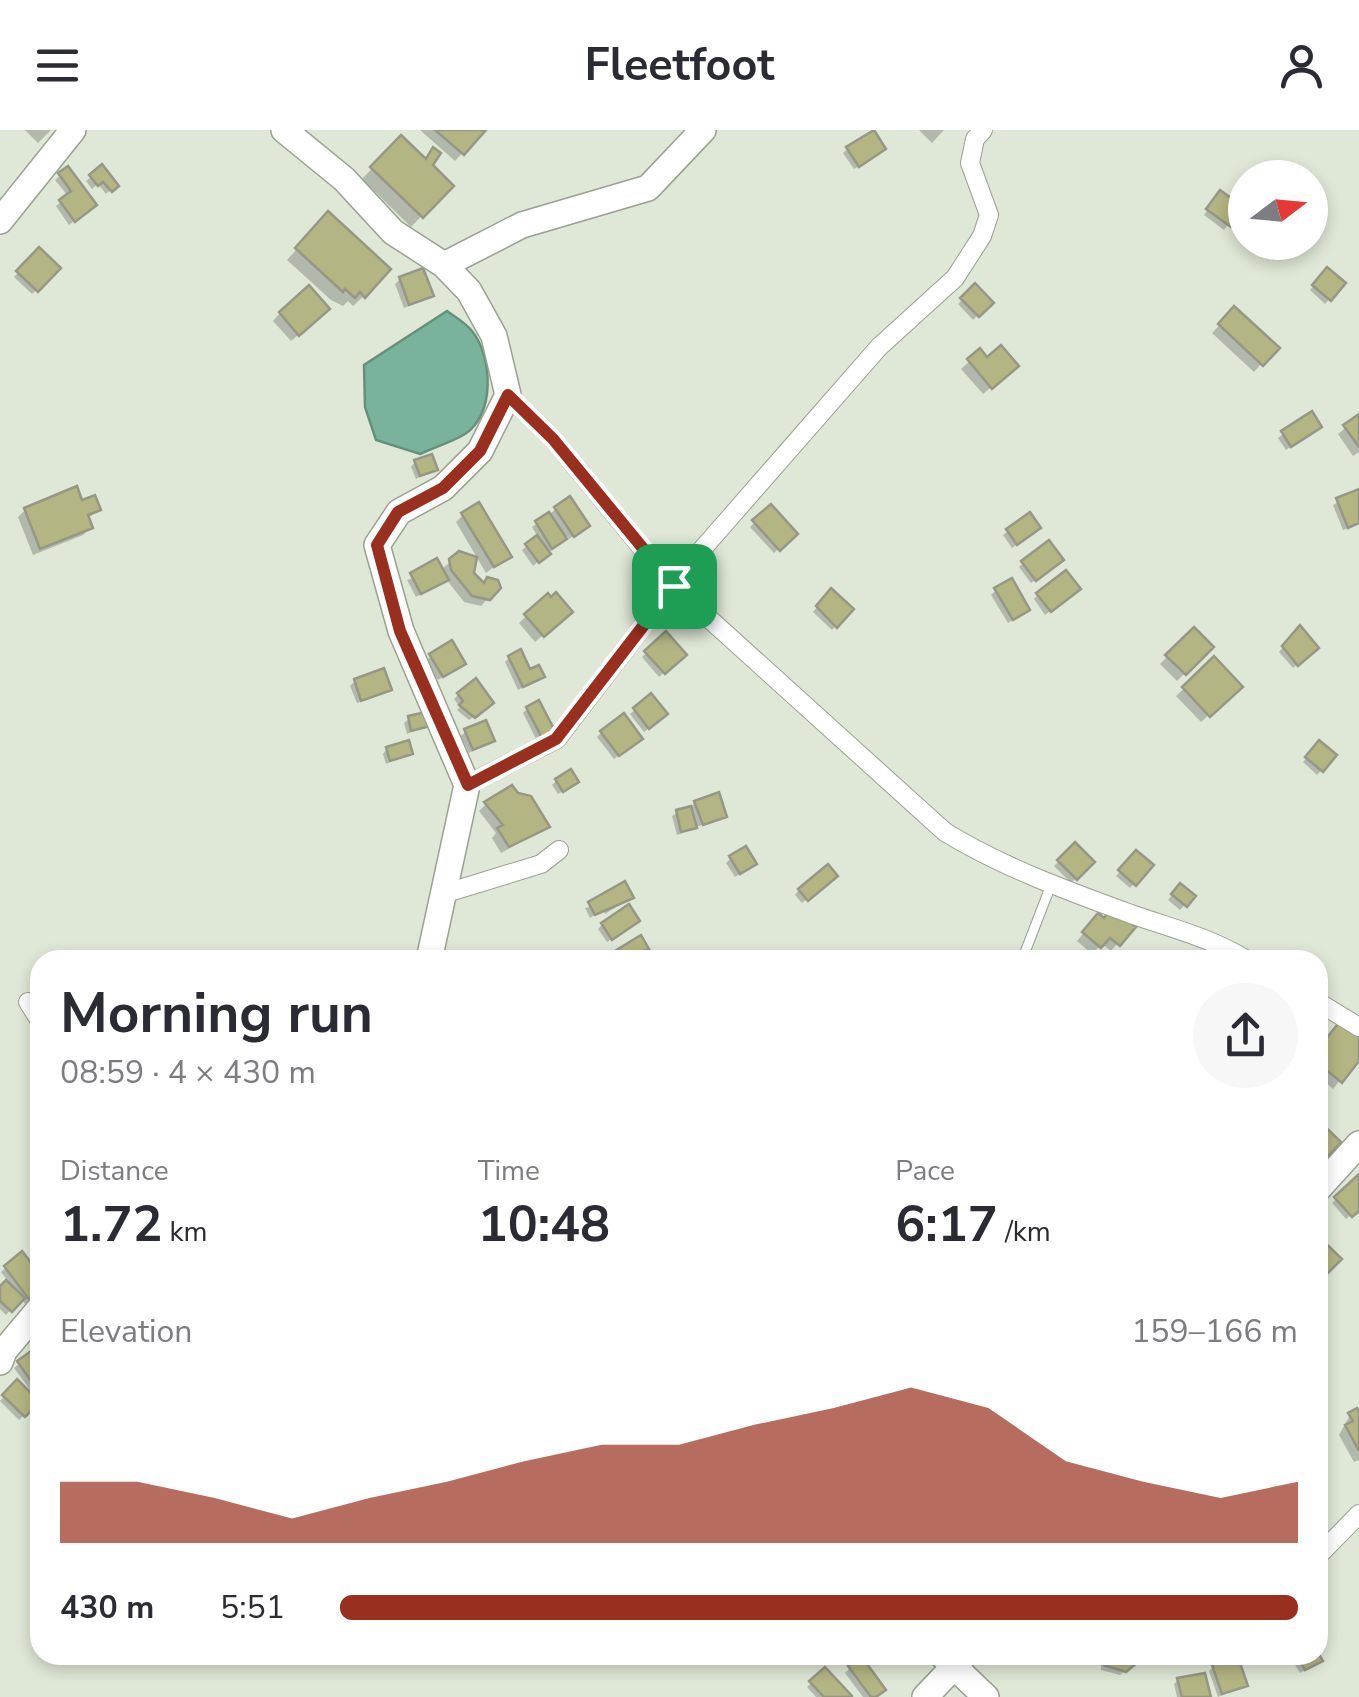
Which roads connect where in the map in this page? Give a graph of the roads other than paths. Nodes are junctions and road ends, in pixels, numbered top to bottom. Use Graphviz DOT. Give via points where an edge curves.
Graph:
graph roads {
  1 [pos="74,130"];
  2 [pos="284,130"];
  3 [pos="703,130"];
  4 [pos="982,130"];
  5 [pos="0,222"];
  6 [pos="444,265"];
  7 [pos="508,395"];
  8 [pos="674,586"];
  9 [pos="468,785"];
  10 [pos="559,850"];
  11 [pos="1052,882"];
  12 [pos="443,894"];
  13 [pos="430,950"];
  14 [pos="1026,950"];
  15 [pos="1227,950"];
  16 [pos="1328,1008"];
  17 [pos="1359,1027"];
  18 [pos="1359,1144"];
  19 [pos="1328,1178"];
  20 [pos="30,1320"];
  21 [pos="0,1362"];
  22 [pos="1359,1514"];
  23 [pos="1328,1546"];
  24 [pos="949,1665"];
  25 [pos="958,1665"];
  26 [pos="925,1697"];
  27 [pos="986,1697"];
  1 -- 5 [label="main road"];
  2 -- 6 [label="main road" via="344,179 393,232"];
  3 -- 6 [label="main road" via="648,188 522,224"];
  4 -- 8 [label="street" via="970,162 989,215 954,278 880,347"];
  6 -- 7 [label="main road" via="469,291 494,336"];
  7 -- 8 [label="street" via="553,439"];
  7 -- 9 [label="main road" via="480,451 443,488 398,512 377,545 400,631"];
  8 -- 9 [label="street" via="556,739"];
  8 -- 11 [label="street" via="946,832"];
  9 -- 12 [label="main road"];
  10 -- 12 [label="street" via="541,864"];
  11 -- 14 [label="lane"];
  11 -- 15 [label="street"];
  12 -- 13 [label="main road"];
  16 -- 17 [label="street"];
  18 -- 19 [label="main road"];
  20 -- 21 [label="main road"];
  22 -- 23 [label="street"];
  24 -- 26 [label="main road"];
  25 -- 27 [label="main road"];
}
